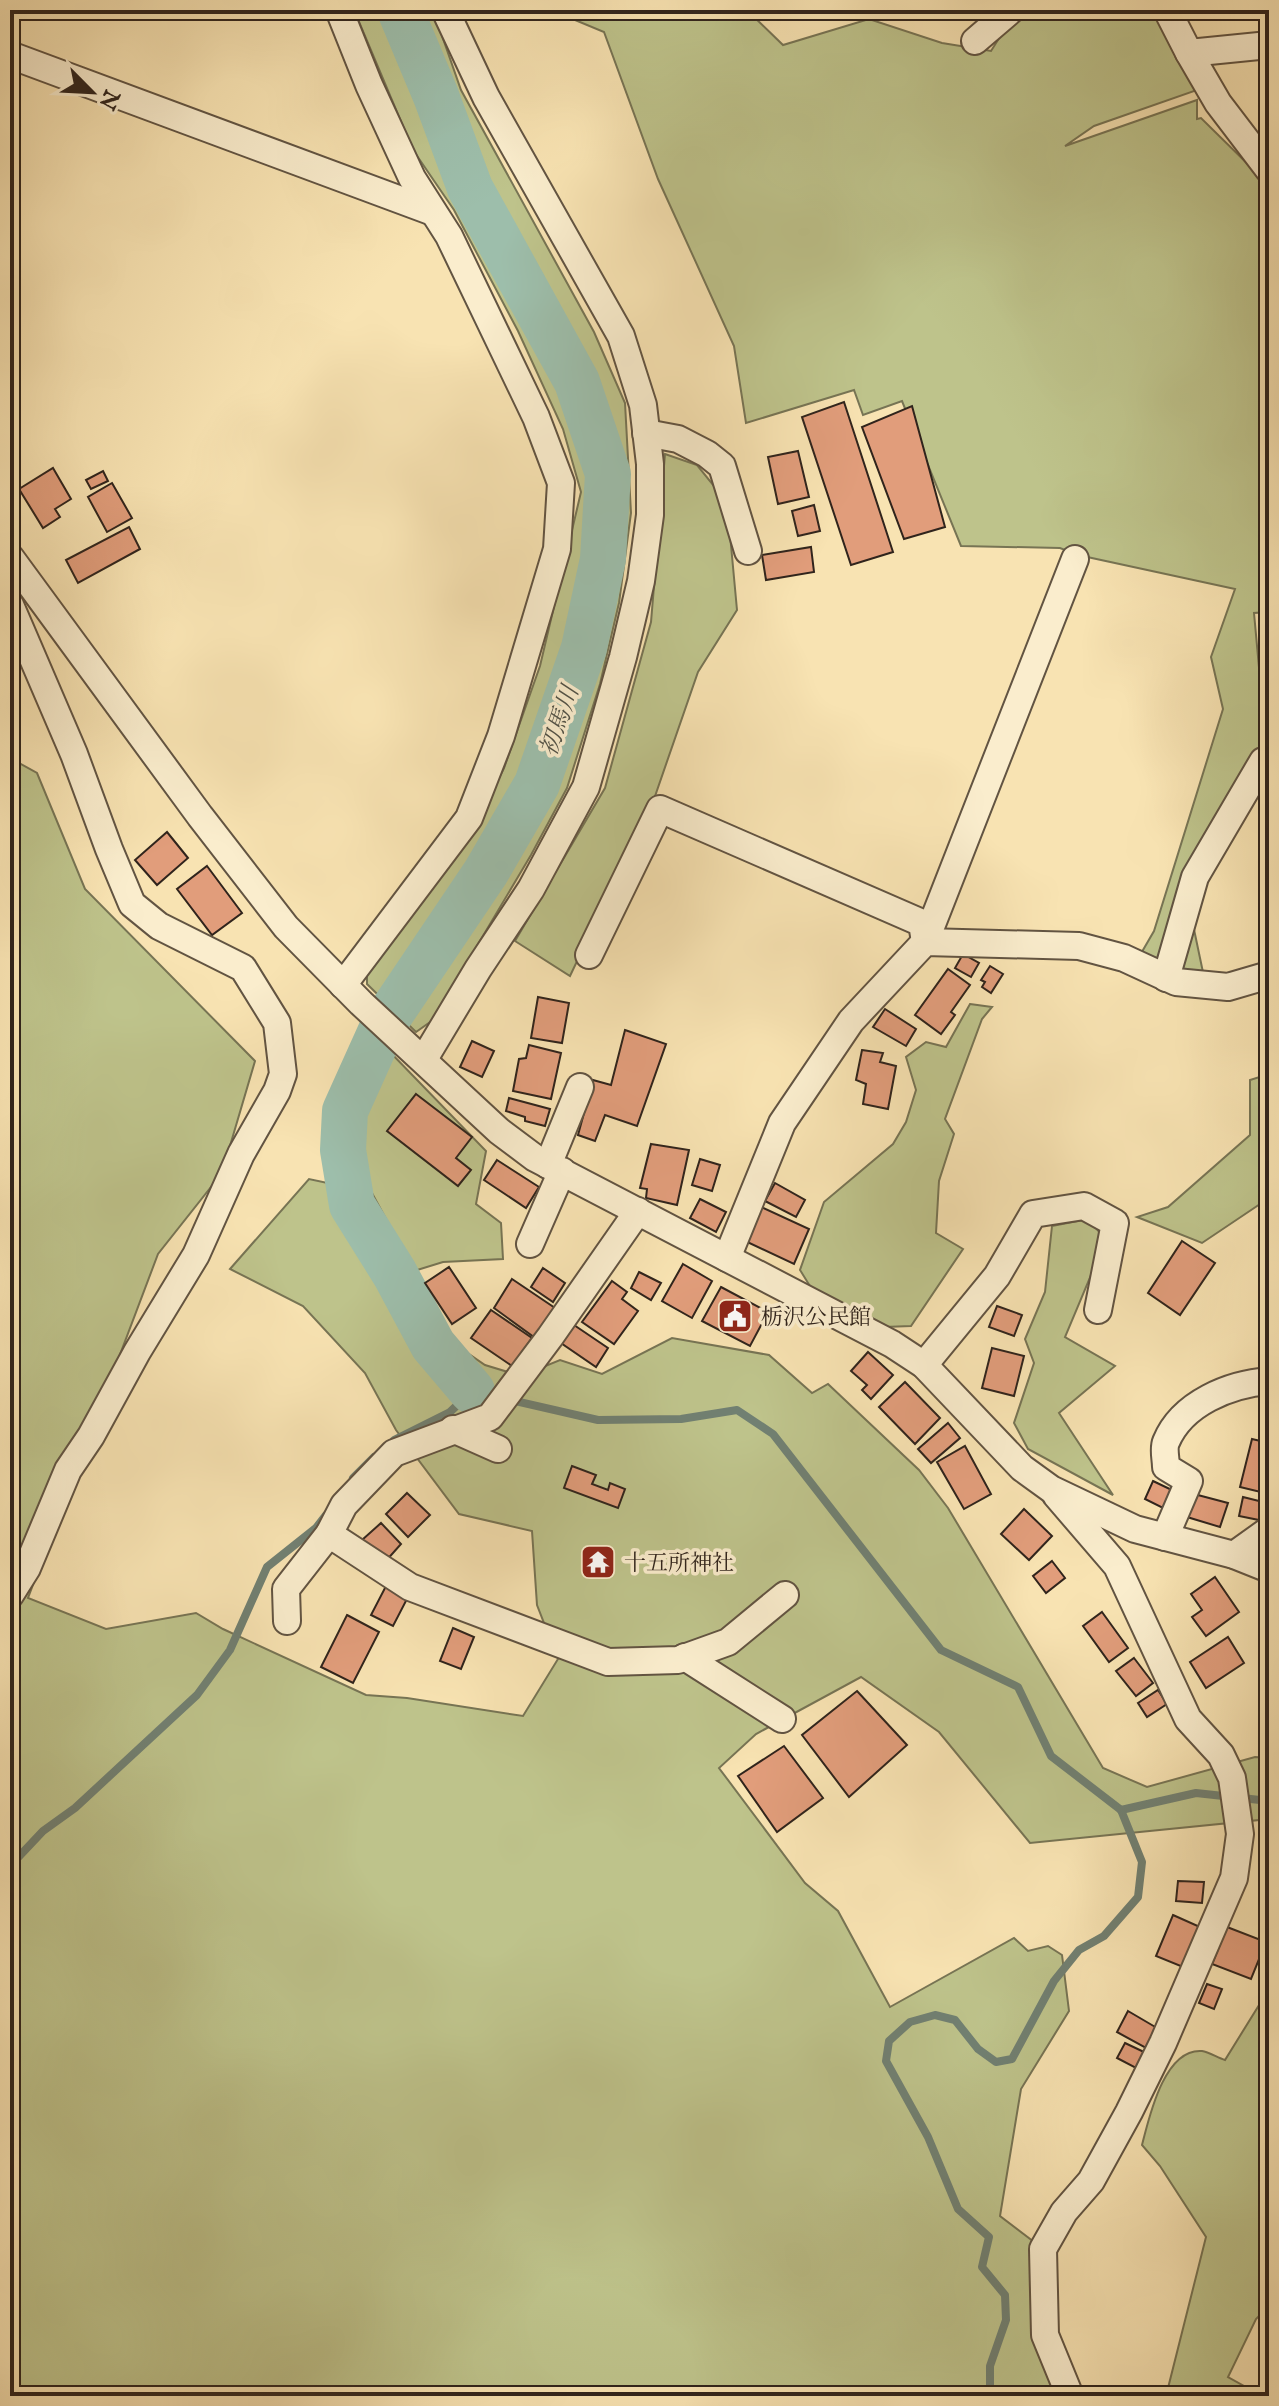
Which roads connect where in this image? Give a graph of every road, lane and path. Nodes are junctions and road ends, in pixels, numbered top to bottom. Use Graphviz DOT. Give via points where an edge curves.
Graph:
graph roads {
  1 [pos="339,10"];
  2 [pos="445,10"];
  3 [pos="1011,10"];
  4 [pos="1167,10"];
  5 [pos="975,41"];
  6 [pos="1269,45"];
  7 [pos="1189,53"];
  8 [pos="10,55"];
  9 [pos="1269,170"];
  10 [pos="433,212"];
  11 [pos="646,433"];
  12 [pos="748,551"];
  13 [pos="10,557"];
  14 [pos="1075,559"];
  15 [pos="10,605"];
  16 [pos="1263,761"];
  17 [pos="925,942"];
  18 [pos="589,955"];
  19 [pos="1269,975"];
  20 [pos="1166,978"];
  21 [pos="352,994"];
  22 [pos="416,1053"];
  23 [pos="580,1087"];
  24 [pos="555,1168"];
  25 [pos="638,1211"];
  26 [pos="530,1244"];
  27 [pos="727,1258"];
  28 [pos="1098,1310"];
  29 [pos="924,1365"];
  30 [pos="1269,1381"];
  31 [pos="453,1429"];
  32 [pos="498,1449"];
  33 [pos="1051,1489"];
  34 [pos="1269,1530"];
  35 [pos="329,1534"];
  36 [pos="1165,1537"];
  37 [pos="1234,1555"];
  38 [pos="1269,1569"];
  39 [pos="10,1595"];
  40 [pos="785,1595"];
  41 [pos="287,1621"];
  42 [pos="685,1657"];
  43 [pos="782,1719"];
  44 [pos="1070,2396"];
  1 -- 10 [label="street" via="412,178"];
  2 -- 11 [label="street" via="486,97 621,336 643,405"];
  3 -- 5 [label="street"];
  4 -- 7 [label="street"];
  6 -- 7 [label="street"];
  7 -- 9 [label="street" via="1218,103"];
  8 -- 10 [label="street"];
  10 -- 21 [label="street" via="536,417 561,483 557,549 501,736 469,818"];
  11 -- 12 [label="street" via="678,439 722,466"];
  11 -- 22 [label="street" via="650,515 641,581 586,787 531,889"];
  13 -- 21 [label="street" via="247,878"];
  14 -- 17 [label="street"];
  15 -- 39 [label="street" via="132,904 159,926 243,968 277,1023 283,1074 196,1255 68,1470 27,1568"];
  16 -- 20 [label="street" via="1195,877"];
  17 -- 18 [label="street" via="922,923 660,809"];
  17 -- 20 [label="street" via="1079,946 1124,958"];
  17 -- 27 [label="street" via="851,1021 782,1123"];
  19 -- 20 [label="street" via="1228,987"];
  21 -- 22 [label="street"];
  22 -- 24 [label="street" via="499,1131"];
  23 -- 24 [label="street"];
  24 -- 25 [label="street"];
  24 -- 26 [label="street"];
  25 -- 27 [label="street"];
  25 -- 31 [label="street" via="490,1417"];
  27 -- 29 [label="street"];
  28 -- 29 [label="street" via="1115,1223 1084,1206 1033,1214 997,1276"];
  29 -- 33 [label="street" via="1012,1459"];
  30 -- 36 [label="street" via="1213,1394 1179,1422 1165,1444 1166,1467 1189,1481"];
  31 -- 32 [label="street"];
  31 -- 35 [label="street" via="394,1453 344,1505"];
  33 -- 36 [label="street" via="1135,1529"];
  33 -- 44 [label="street" via="1117,1566 1188,1719 1221,1755 1232,1778 1240,1834 1234,1878 1129,2112 1091,2181 1064,2212 1043,2249 1045,2335"];
  34 -- 37 [label="street"];
  35 -- 41 [label="street" via="286,1589"];
  35 -- 42 [label="street" via="410,1587 608,1662"];
  36 -- 37 [label="street"];
  37 -- 38 [label="street"];
  40 -- 42 [label="street" via="728,1642"];
  42 -- 43 [label="street"];
}
